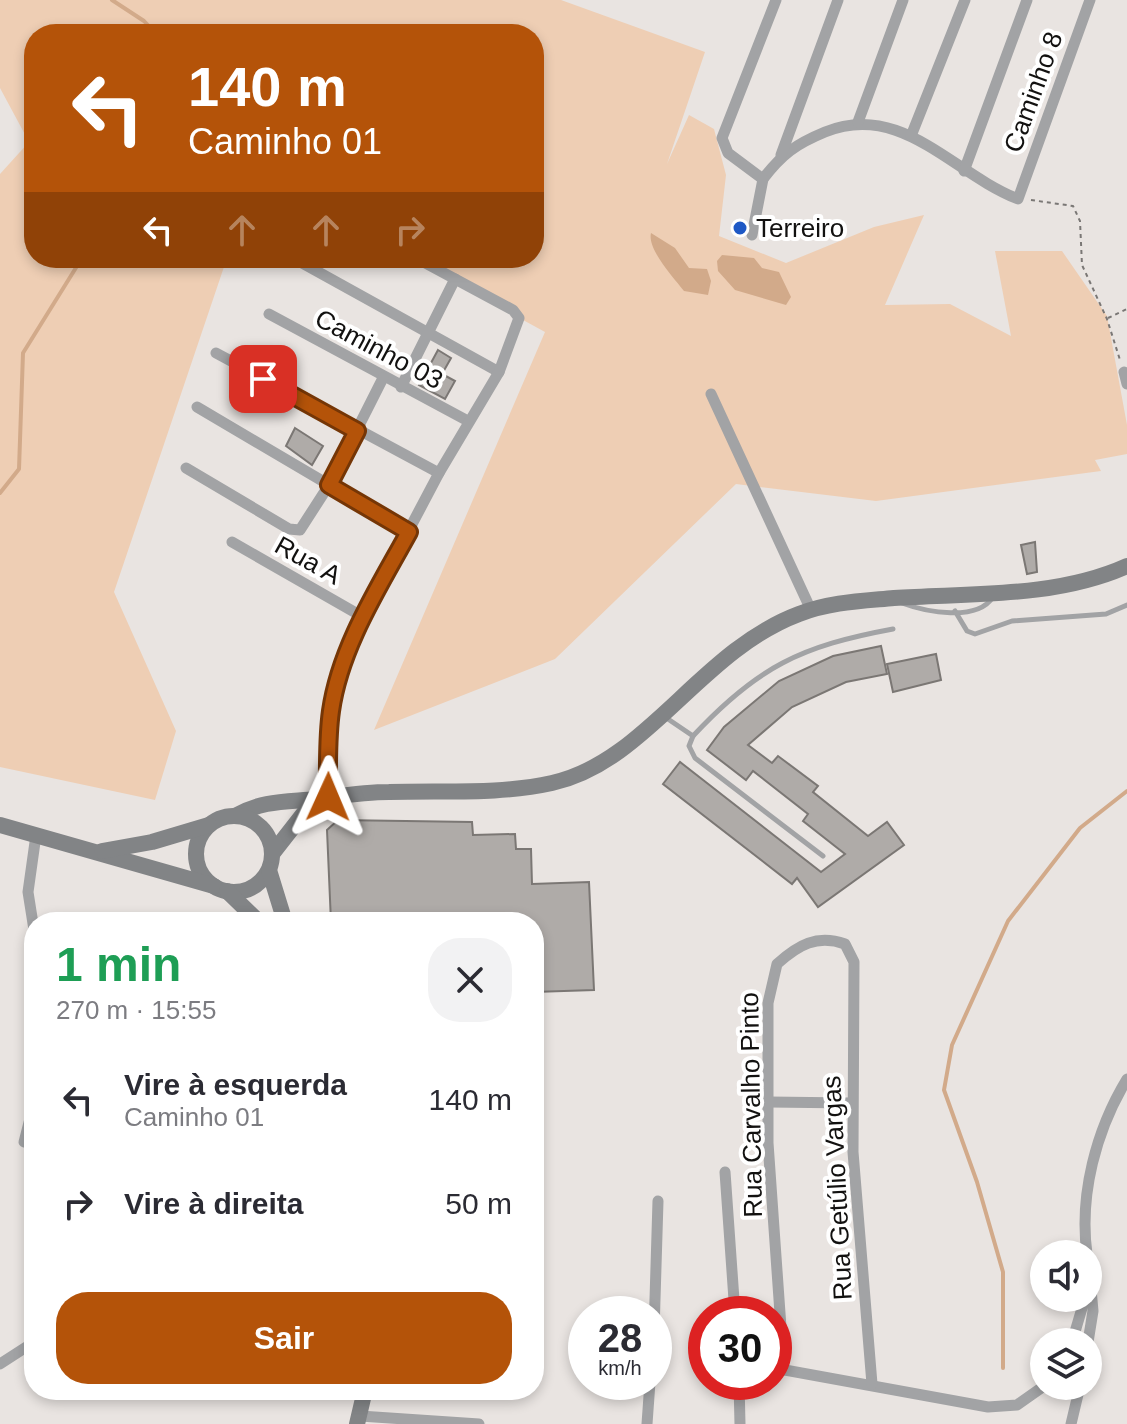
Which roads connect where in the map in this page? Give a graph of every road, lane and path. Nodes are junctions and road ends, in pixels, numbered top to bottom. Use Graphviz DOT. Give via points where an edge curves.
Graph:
graph roads {
  1 [pos="776,0"];
  2 [pos="838,0"];
  3 [pos="903,0"];
  4 [pos="965,0"];
  5 [pos="1027,0"];
  6 [pos="1090,0"];
  7 [pos="858,122"];
  8 [pos="911,136"];
  9 [pos="781,155"];
  10 [pos="964,171"];
  11 [pos="763,179"];
  12 [pos="1018,199"];
  13 [pos="752,235"];
  14 [pos="311,268"];
  15 [pos="435,268"];
  16 [pos="455,279"];
  17 [pos="1127,309"];
  18 [pos="269,314"];
  19 [pos="1107,319"];
  20 [pos="426,333"];
  21 [pos="216,353"];
  22 [pos="499,372"];
  23 [pos="383,378"];
  24 [pos="1125,378"];
  25 [pos="401,387"];
  26 [pos="711,394"];
  27 [pos="197,407"];
  28 [pos="468,421"];
  29 [pos="357,431"];
  30 [pos="186,468"];
  31 [pos="439,473"];
  32 [pos="329,485"];
  33 [pos="409,532"];
  34 [pos="232,542"];
  35 [pos="1127,566"];
  36 [pos="996,591"];
  37 [pos="890,599"];
  38 [pos="1127,605"];
  39 [pos="811,610"];
  40 [pos="955,611"];
  41 [pos="363,617"];
  42 [pos="893,629"];
  43 [pos="661,714"];
  44 [pos="693,736"];
  45 [pos="321,798"];
  46 [pos="235,816"];
  47 [pos="0,825"];
  48 [pos="209,825"];
  49 [pos="36,835"];
  50 [pos="97,852"];
  51 [pos="823,856"];
  52 [pos="270,862"];
  53 [pos="221,889"];
  54 [pos="31,912"];
  55 [pos="247,912"];
  56 [pos="282,912"];
  57 [pos="855,989"];
  58 [pos="1127,1079"];
  59 [pos="769,1102"];
  60 [pos="851,1103"];
  61 [pos="725,1172"];
  62 [pos="658,1201"];
  63 [pos="1085,1240"];
  64 [pos="655,1296"];
  65 [pos="734,1296"];
  66 [pos="775,1296"];
  67 [pos="24,1348"];
  68 [pos="0,1364"];
  69 [pos="792,1371"];
  70 [pos="872,1384"];
  71 [pos="1030,1398"];
  72 [pos="363,1400"];
  73 [pos="649,1400"];
  74 [pos="739,1400"];
  75 [pos="1077,1400"];
  76 [pos="359,1420"];
  77 [pos="479,1424"];
  78 [pos="647,1424"];
  79 [pos="740,1424"];
  80 [pos="1071,1424"];
  1 -- 11 [label="street" via="722,138 722,147"];
  2 -- 9 [label="street"];
  3 -- 7 [label="street"];
  4 -- 8 [label="street"];
  5 -- 10 [label="street"];
  6 -- 12 [label="street, Caminho 8"];
  7 -- 8 [label="street"];
  7 -- 9 [label="street"];
  8 -- 10 [label="street"];
  9 -- 11 [label="street"];
  10 -- 12 [label="street"];
  11 -- 13 [label="street"];
  12 -- 19 [label="path" via="1073,206 1082,265"];
  14 -- 20 [label="street"];
  15 -- 16 [label="street"];
  16 -- 20 [label="street"];
  16 -- 22 [label="street" via="517,313"];
  17 -- 19 [label="path"];
  18 -- 23 [label="street, Caminho 03"];
  19 -- 24 [label="path"];
  20 -- 22 [label="street"];
  20 -- 25 [label="street"];
  21 -- 29 [label="street"];
  22 -- 28 [label="street"];
  23 -- 25 [label="street, Caminho 03"];
  23 -- 29 [label="street"];
  25 -- 28 [label="street, Caminho 03"];
  26 -- 39 [label="street"];
  27 -- 32 [label="street"];
  28 -- 31 [label="street"];
  29 -- 31 [label="street"];
  29 -- 32 [label="street"];
  30 -- 32 [label="street" via="294,531 305,527"];
  31 -- 33 [label="street"];
  32 -- 33 [label="street"];
  33 -- 41 [label="street"];
  34 -- 41 [label="street, Rua A"];
  35 -- 36 [label="main road" via="1075,584"];
  36 -- 37 [label="main road"];
  36 -- 40 [label="lane" via="982,609"];
  37 -- 39 [label="main road"];
  37 -- 40 [label="lane" via="924,611"];
  38 -- 40 [label="lane" via="1106,614 1012,621 975,634 967,631"];
  39 -- 43 [label="main road" via="733,650"];
  41 -- 45 [label="street" via="331,710"];
  42 -- 44 [label="lane" via="799,653 758,675"];
  43 -- 44 [label="lane"];
  43 -- 45 [label="main road" via="603,764 550,784"];
  44 -- 51 [label="lane" via="689,746 695,758"];
  45 -- 46 [label="main road" via="273,800"];
  45 -- 52 [label="main road"];
  46 -- 48 [label="main road"];
  46 -- 52 [label="main road" via="246,817 265,832"];
  47 -- 49 [label="main road"];
  48 -- 50 [label="main road"];
  48 -- 53 [label="main road" via="200,836 197,864"];
  49 -- 50 [label="main road"];
  49 -- 54 [label="street" via="28,892"];
  50 -- 53 [label="main road"];
  52 -- 53 [label="main road" via="251,888"];
  52 -- 56 [label="main road"];
  53 -- 55 [label="main road"];
  57 -- 59 [label="street, Rua Carvalho Pinto" via="850,951 832,939 812,940 777,964 768,1003"];
  57 -- 60 [label="street, Rua Getúlio Vargas"];
  58 -- 63 [label="street" via="1096,1150 1083,1225"];
  59 -- 60 [label="street"];
  59 -- 66 [label="street, Rua Carvalho Pinto"];
  60 -- 70 [label="street, Rua Getúlio Vargas"];
  61 -- 65 [label="street"];
  62 -- 64 [label="street"];
  67 -- 68 [label="street"];
  69 -- 70 [label="street"];
  70 -- 71 [label="street" via="1005,1408"];
  72 -- 76 [label="main road"];
  73 -- 78 [label="street"];
  74 -- 79 [label="street"];
  75 -- 80 [label="street"];
  76 -- 77 [label="street"];
}
